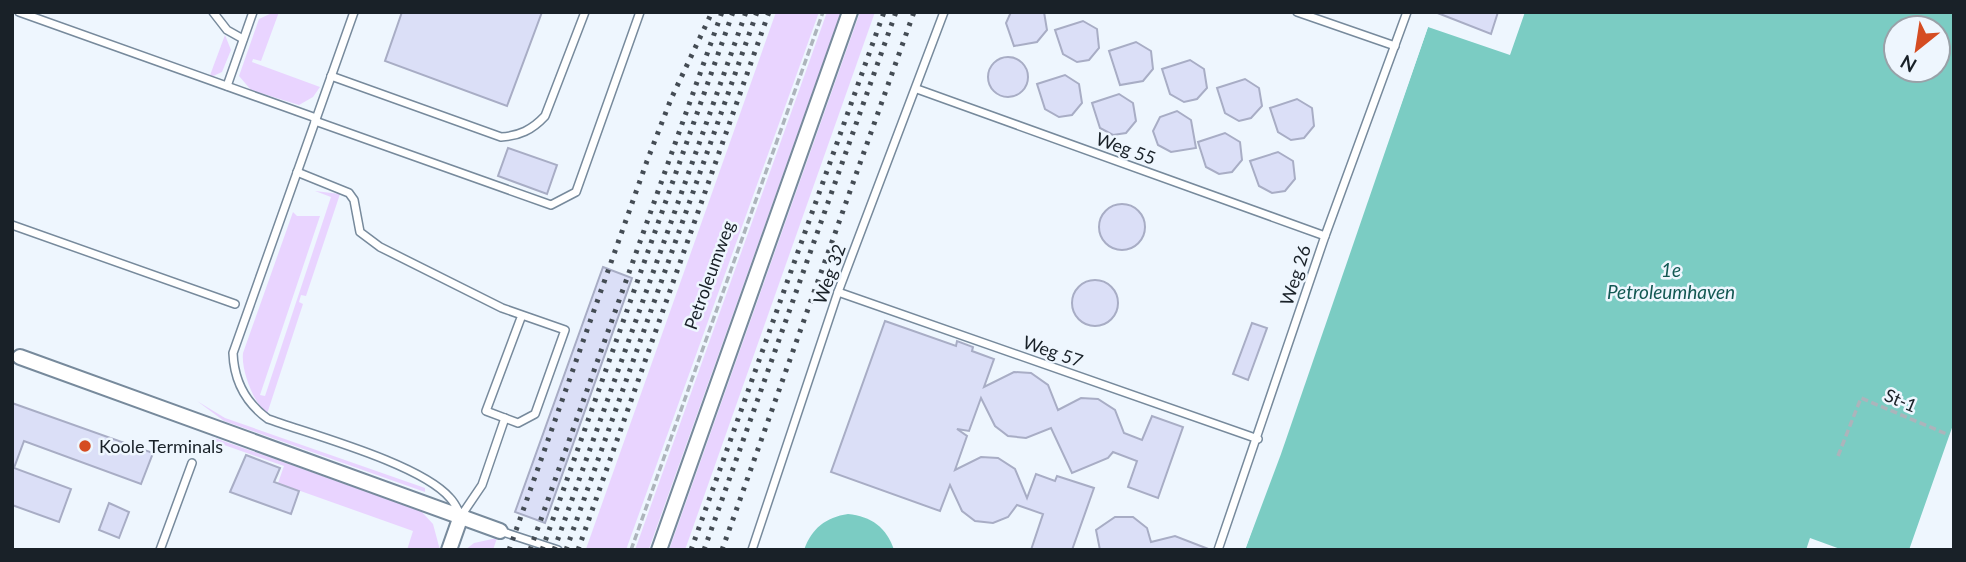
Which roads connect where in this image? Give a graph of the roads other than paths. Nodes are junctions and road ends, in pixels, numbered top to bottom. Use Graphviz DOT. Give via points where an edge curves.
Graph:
graph roads {
  1 [pos="19,12"];
  2 [pos="213,12"];
  3 [pos="253,12"];
  4 [pos="354,12"];
  5 [pos="585,12"];
  6 [pos="640,12"];
  7 [pos="850,12"];
  8 [pos="944,12"];
  9 [pos="1297,12"];
  10 [pos="1407,12"];
  11 [pos="243,39"];
  12 [pos="1395,46"];
  13 [pos="331,76"];
  14 [pos="227,86"];
  15 [pos="917,89"];
  16 [pos="316,120"];
  17 [pos="297,173"];
  18 [pos="12,225"];
  19 [pos="1325,236"];
  20 [pos="838,292"];
  21 [pos="235,304"];
  22 [pos="522,314"];
  23 [pos="16,356"];
  24 [pos="505,418"];
  25 [pos="1258,439"];
  26 [pos="192,463"];
  27 [pos="461,516"];
  28 [pos="500,531"];
  29 [pos="160,550"];
  30 [pos="449,550"];
  31 [pos="558,550"];
  32 [pos="659,550"];
  33 [pos="752,550"];
  34 [pos="1218,550"];
  1 -- 14 [label="lane"];
  2 -- 11 [label="lane" via="227,30"];
  3 -- 11 [label="lane"];
  4 -- 13 [label="lane"];
  5 -- 13 [label="lane" via="545,116 512,136"];
  6 -- 16 [label="lane" via="576,192 551,205"];
  7 -- 32 [label="street"];
  8 -- 15 [label="lane, Weg 32"];
  9 -- 12 [label="lane"];
  10 -- 12 [label="lane, Weg 26"];
  11 -- 14 [label="lane"];
  12 -- 19 [label="lane, Weg 26"];
  13 -- 16 [label="lane"];
  14 -- 16 [label="lane"];
  15 -- 19 [label="lane, Weg 55"];
  15 -- 20 [label="lane, Weg 32"];
  16 -- 17 [label="lane"];
  17 -- 22 [label="lane" via="349,193 360,232 380,247"];
  17 -- 27 [label="lane" via="233,353 233,372 251,407 268,419 430,481 450,497"];
  18 -- 21 [label="lane"];
  19 -- 25 [label="lane, Weg 26"];
  20 -- 25 [label="lane, Weg 57"];
  20 -- 33 [label="lane, Weg 32"];
  22 -- 24 [label="lane" via="486,411"];
  22 -- 24 [label="lane" via="565,330 535,414 517,423"];
  23 -- 27 [label="street"];
  24 -- 27 [label="lane" via="482,485"];
  25 -- 34 [label="lane, Weg 26"];
  26 -- 29 [label="lane"];
  27 -- 28 [label="street"];
  27 -- 30 [label="street"];
  28 -- 31 [label="lane"];
}
